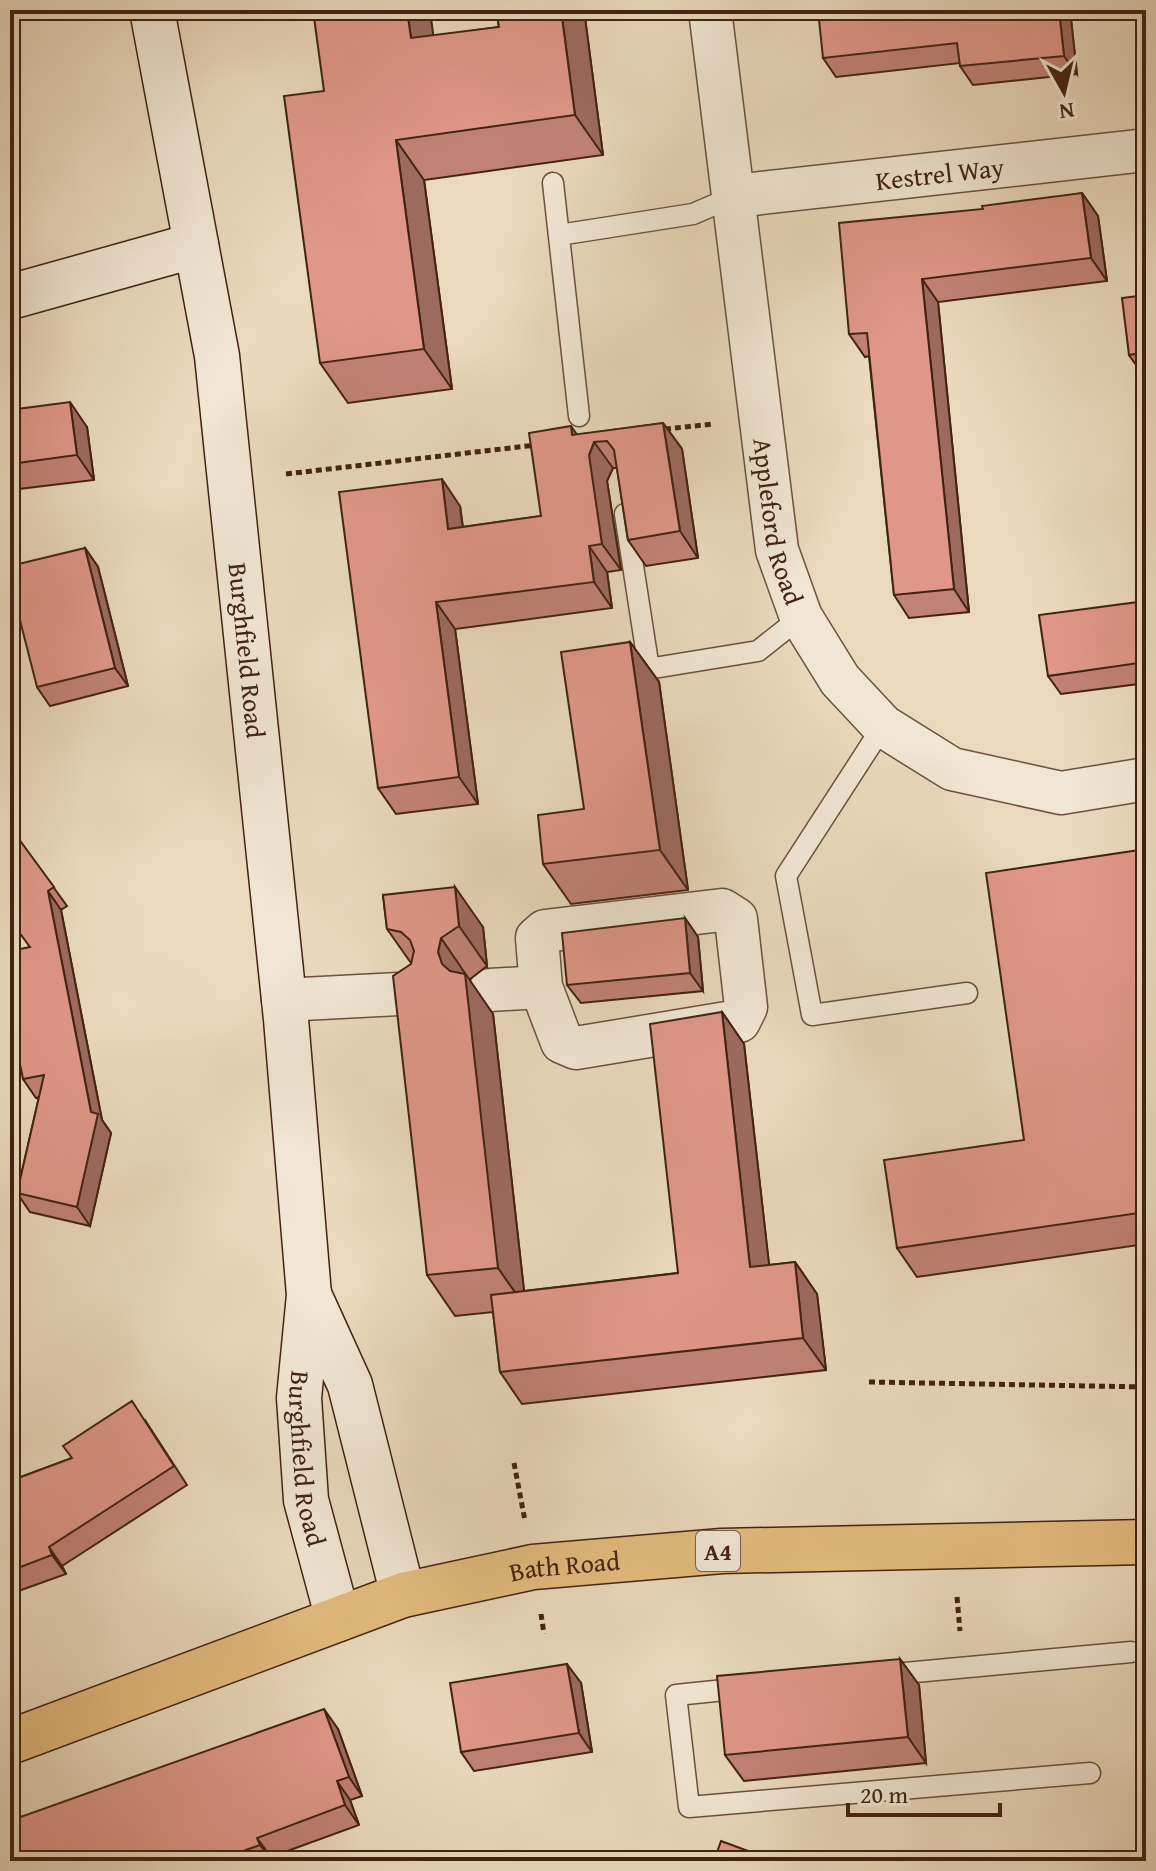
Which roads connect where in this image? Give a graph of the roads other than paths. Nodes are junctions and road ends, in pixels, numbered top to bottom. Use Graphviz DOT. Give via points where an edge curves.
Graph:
graph roads {
  1 [pos="152,10"];
  2 [pos="710,10"];
  3 [pos="1146,150"];
  4 [pos="553,183"];
  5 [pos="735,196"];
  6 [pos="559,235"];
  7 [pos="196,245"];
  8 [pos="10,297"];
  9 [pos="579,416"];
  10 [pos="622,495"];
  11 [pos="801,617"];
  12 [pos="649,669"];
  13 [pos="606,676"];
  14 [pos="883,726"];
  15 [pos="1146,779"];
  16 [pos="541,987"];
  17 [pos="490,990"];
  18 [pos="418,993"];
  19 [pos="967,993"];
  20 [pos="283,1000"];
  21 [pos="309,1295"];
  22 [pos="1146,1542"];
  23 [pos="403,1595"];
  24 [pos="338,1619"];
  25 [pos="1131,1652"];
  26 [pos="860,1677"];
  27 [pos="768,1686"];
  28 [pos="10,1742"];
  29 [pos="1090,1773"];
  1 -- 7 [label="street, Burghfield Road"];
  2 -- 5 [label="street, Appleford Road"];
  3 -- 5 [label="street, Kestrel Way"];
  4 -- 6 [label="lane"];
  5 -- 6 [label="lane" via="693,214"];
  5 -- 11 [label="street, Appleford Road" via="777,550"];
  6 -- 9 [label="lane"];
  7 -- 8 [label="street"];
  7 -- 20 [label="street, Burghfield Road" via="217,356"];
  10 -- 12 [label="lane"];
  11 -- 12 [label="lane" via="758,651"];
  11 -- 14 [label="street, Appleford Road" via="840,680"];
  12 -- 13 [label="lane"];
  14 -- 15 [label="street, Appleford Road" via="952,769 1061,793"];
  14 -- 19 [label="lane" via="786,876 812,1015"];
  16 -- 16 [label="street" via="537,938 545,931 722,910 736,919 746,1007 739,1021 576,1048 562,1042"];
  16 -- 17 [label="street"];
  18 -- 20 [label="street"];
  20 -- 21 [label="street, Burghfield Road"];
  21 -- 23 [label="street, Burghfield Road" via="350,1385"];
  21 -- 24 [label="street, Burghfield Road" via="299,1398 306,1500"];
  22 -- 23 [label="main road, Bath Road / A4" via="722,1551 533,1567"];
  23 -- 24 [label="main road, Bath Road / A4"];
  24 -- 28 [label="main road, Bath Road / A4"];
  25 -- 26 [label="lane"];
  27 -- 29 [label="lane" via="676,1695 689,1807"];
}
